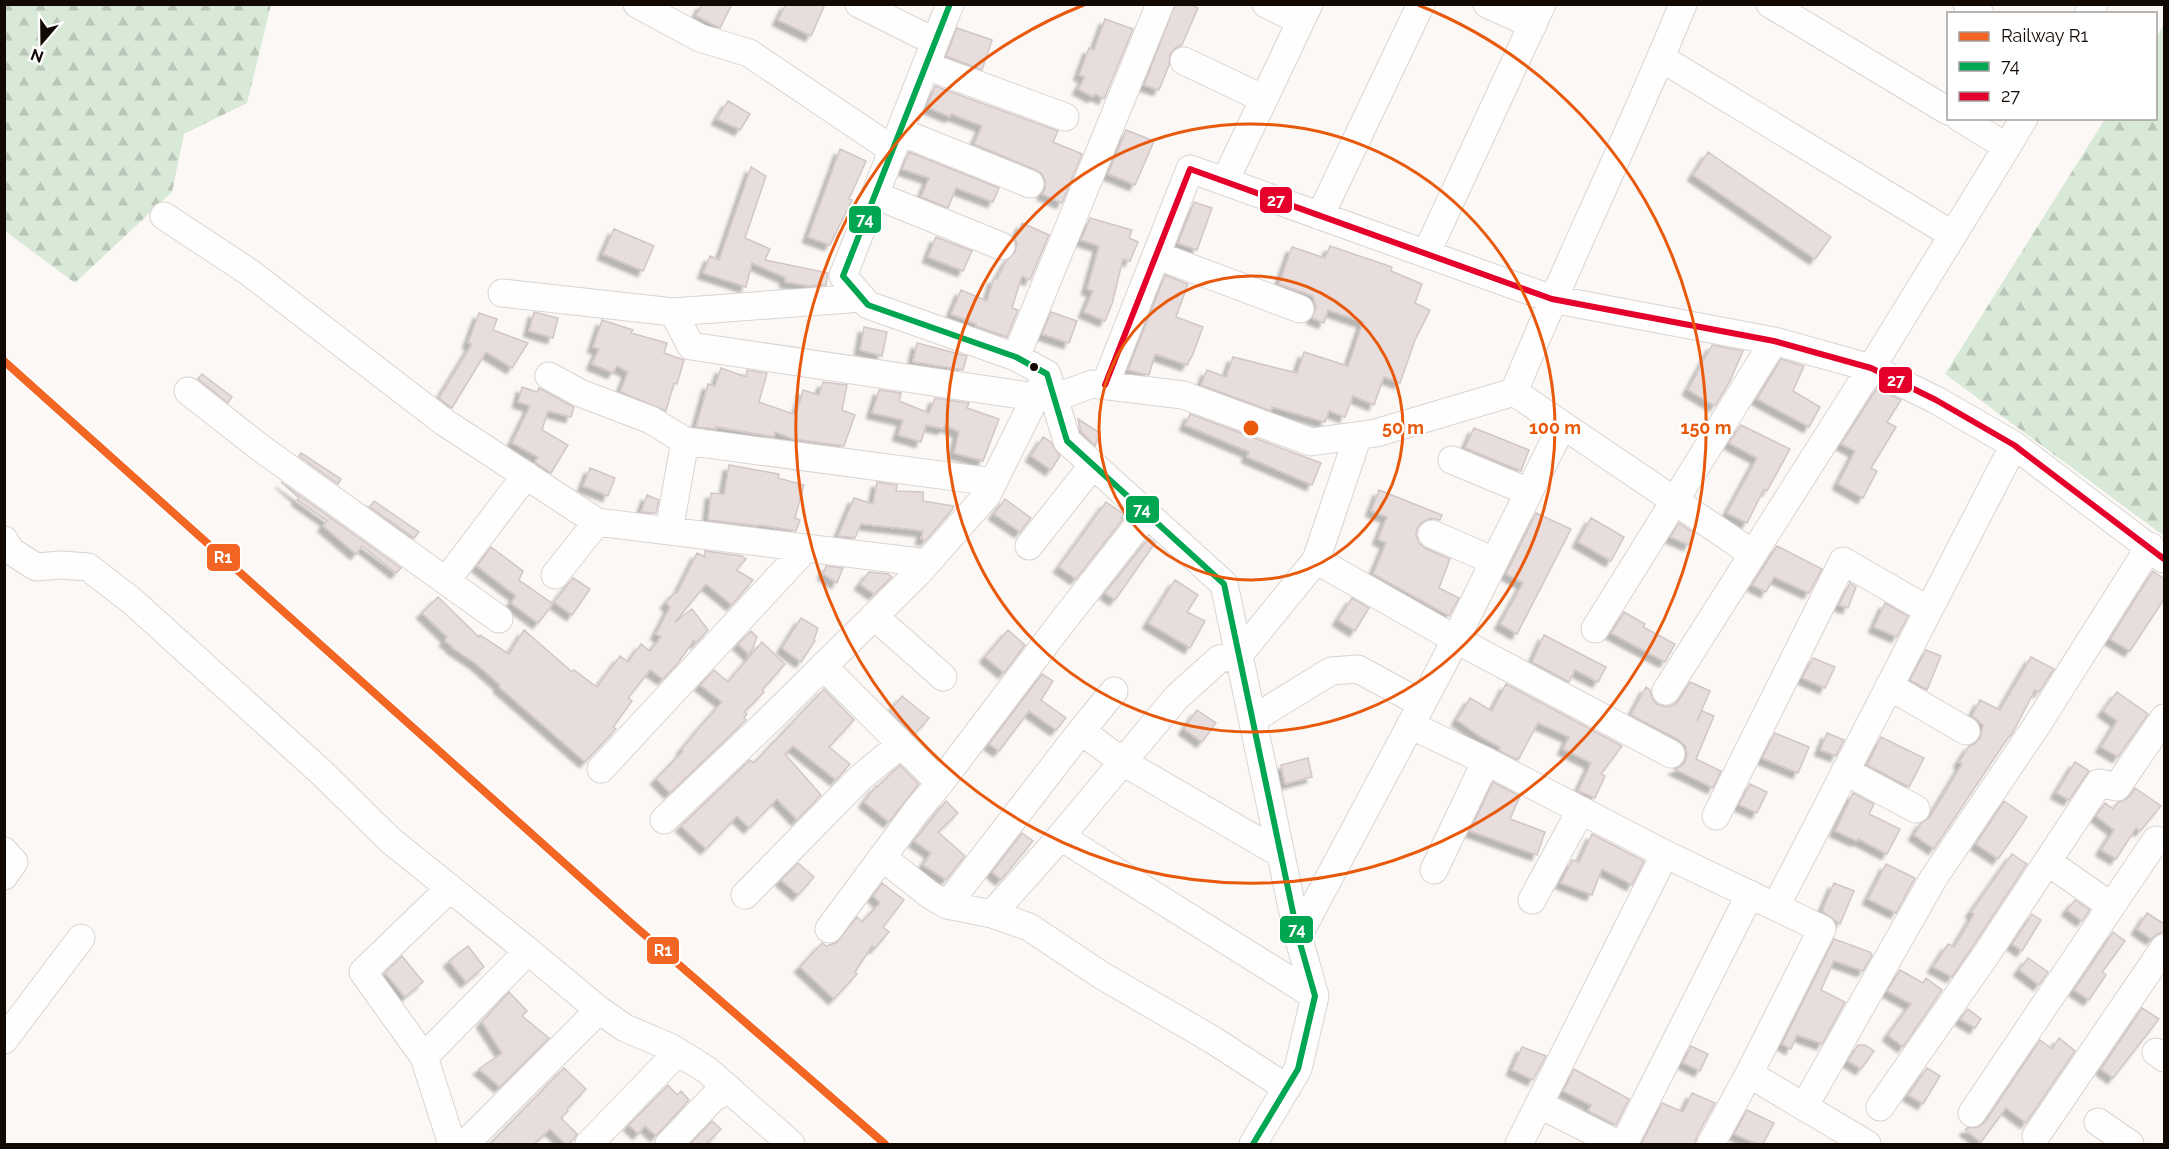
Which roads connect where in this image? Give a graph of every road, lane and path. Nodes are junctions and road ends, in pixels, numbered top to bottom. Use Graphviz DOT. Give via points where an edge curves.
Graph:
graph roads {
  1 [pos="638,4"];
  2 [pos="859,4"];
  3 [pos="950,4"];
  4 [pos="1160,4"];
  5 [pos="1266,4"];
  6 [pos="1420,4"];
  7 [pos="1487,4"];
  8 [pos="1683,4"];
  9 [pos="1770,4"];
  10 [pos="1305,13"];
  11 [pos="1538,15"];
  12 [pos="931,54"];
  13 [pos="1662,58"];
  14 [pos="1184,61"];
  15 [pos="1264,99"];
  16 [pos="1947,110"];
  17 [pos="1065,117"];
  18 [pos="1963,120"];
  19 [pos="2023,120"];
  20 [pos="897,141"];
  21 [pos="2007,147"];
  22 [pos="1225,182"];
  23 [pos="1030,184"];
  24 [pos="875,195"];
  25 [pos="164,216"];
  26 [pos="1320,216"];
  27 [pos="1953,235"];
  28 [pos="1000,246"];
  29 [pos="1426,254"];
  30 [pos="1156,255"];
  31 [pos="502,293"];
  32 [pos="862,298"];
  33 [pos="1552,299"];
  34 [pos="1300,309"];
  35 [pos="673,312"];
  36 [pos="1774,340"];
  37 [pos="1016,357"];
  38 [pos="1871,368"];
  39 [pos="549,376"];
  40 [pos="1105,385"];
  41 [pos="1046,390"];
  42 [pos="188,392"];
  43 [pos="1514,392"];
  44 [pos="1562,426"];
  45 [pos="1358,436"];
  46 [pos="685,441"];
  47 [pos="2014,446"];
  48 [pos="1452,460"];
  49 [pos="1093,465"];
  50 [pos="526,476"];
  51 [pos="993,482"];
  52 [pos="1529,492"];
  53 [pos="1675,501"];
  54 [pos="1148,514"];
  55 [pos="597,522"];
  56 [pos="669,531"];
  57 [pos="1432,534"];
  58 [pos="4,540"];
  59 [pos="1029,546"];
  60 [pos="806,548"];
  61 [pos="2157,553"];
  62 [pos="1753,554"];
  63 [pos="1316,560"];
  64 [pos="1494,561"];
  65 [pos="927,563"];
  66 [pos="555,575"];
  67 [pos="446,581"];
  68 [pos="1928,610"];
  69 [pos="874,616"];
  70 [pos="499,619"];
  71 [pos="1595,629"];
  72 [pos="1455,639"];
  73 [pos="1239,655"];
  74 [pos="823,666"];
  75 [pos="943,676"];
  76 [pos="1889,686"];
  77 [pos="1114,691"];
  78 [pos="1666,691"];
  79 [pos="1416,715"];
  80 [pos="2164,718"];
  81 [pos="1252,719"];
  82 [pos="1081,731"];
  83 [pos="1966,731"];
  84 [pos="900,745"];
  85 [pos="1671,754"];
  86 [pos="1123,762"];
  87 [pos="1486,762"];
  88 [pos="601,769"];
  89 [pos="1845,771"];
  90 [pos="940,783"];
  91 [pos="1916,809"];
  92 [pos="1581,810"];
  93 [pos="1716,816"];
  94 [pos="664,820"];
  95 [pos="1061,837"];
  96 [pos="2164,842"];
  97 [pos="4,851"];
  98 [pos="1281,854"];
  99 [pos="1665,854"];
  100 [pos="882,857"];
  101 [pos="2048,862"];
  102 [pos="1434,870"];
  103 [pos="4,876"];
  104 [pos="450,888"];
  105 [pos="1750,894"];
  106 [pos="745,895"];
  107 [pos="1532,900"];
  108 [pos="947,905"];
  109 [pos="1776,906"];
  110 [pos="2111,906"];
  111 [pos="992,914"];
  112 [pos="829,929"];
  113 [pos="1298,936"];
  114 [pos="81,938"];
  115 [pos="2164,948"];
  116 [pos="528,951"];
  117 [pos="1315,996"];
  118 [pos="599,1010"];
  119 [pos="4,1040"];
  120 [pos="678,1052"];
  121 [pos="424,1057"];
  122 [pos="1749,1074"];
  123 [pos="1287,1088"];
  124 [pos="729,1089"];
  125 [pos="1540,1105"];
  126 [pos="1804,1107"];
  127 [pos="1880,1107"];
  128 [pos="1972,1113"];
  129 [pos="2098,1122"];
  130 [pos="2036,1136"];
  131 [pos="452,1144"];
  132 [pos="465,1144"];
  133 [pos="590,1144"];
  134 [pos="669,1144"];
  135 [pos="791,1144"];
  136 [pos="1252,1144"];
  137 [pos="1519,1144"];
  138 [pos="1618,1144"];
  139 [pos="1624,1144"];
  140 [pos="1711,1144"];
  141 [pos="1867,1144"];
  142 [pos="2130,1144"];
  1 -- 20 [label="street" via="700,38 749,53"];
  2 -- 12 [label="street"];
  3 -- 12 [label="street"];
  4 -- 37 [label="street"];
  5 -- 10 [label="street"];
  6 -- 26 [label="street"];
  7 -- 11 [label="street"];
  8 -- 13 [label="street"];
  9 -- 16 [label="street"];
  10 -- 15 [label="street"];
  11 -- 29 [label="street"];
  12 -- 17 [label="street"];
  12 -- 20 [label="street"];
  13 -- 27 [label="street"];
  13 -- 33 [label="street"];
  14 -- 15 [label="street"];
  15 -- 22 [label="street"];
  18 -- 21 [label="street"];
  19 -- 21 [label="street"];
  20 -- 23 [label="street"];
  20 -- 24 [label="street"];
  21 -- 27 [label="street"];
  22 -- 26 [label="street"];
  22 -- 30 [label="street" via="1190,169"];
  24 -- 28 [label="street"];
  24 -- 32 [label="street" via="843,276"];
  25 -- 50 [label="street" via="249,272 444,422"];
  26 -- 29 [label="street"];
  27 -- 38 [label="street"];
  29 -- 33 [label="street"];
  30 -- 34 [label="street"];
  30 -- 40 [label="street"];
  31 -- 35 [label="street"];
  32 -- 35 [label="street"];
  32 -- 37 [label="street" via="868,305"];
  33 -- 36 [label="street"];
  33 -- 43 [label="street"];
  35 -- 41 [label="street" via="691,346"];
  36 -- 38 [label="street"];
  36 -- 53 [label="street"];
  37 -- 41 [label="street"];
  38 -- 47 [label="street" via="1936,400"];
  38 -- 62 [label="street"];
  39 -- 46 [label="street" via="580,393 651,420"];
  40 -- 41 [label="street"];
  40 -- 45 [label="street" via="1183,395 1311,442"];
  41 -- 49 [label="street" via="1067,441"];
  41 -- 51 [label="street"];
  42 -- 67 [label="street"];
  43 -- 44 [label="street"];
  43 -- 45 [label="street"];
  44 -- 52 [label="street"];
  44 -- 53 [label="street"];
  45 -- 63 [label="street"];
  46 -- 51 [label="street"];
  46 -- 56 [label="street"];
  47 -- 61 [label="street"];
  47 -- 68 [label="street"];
  48 -- 52 [label="street"];
  49 -- 54 [label="street"];
  49 -- 59 [label="street"];
  50 -- 55 [label="street"];
  50 -- 67 [label="street"];
  51 -- 65 [label="street" via="987,495"];
  52 -- 64 [label="street"];
  53 -- 62 [label="street"];
  53 -- 71 [label="street"];
  54 -- 73 [label="street" via="1224,584"];
  54 -- 90 [label="street"];
  55 -- 56 [label="street"];
  55 -- 66 [label="street"];
  56 -- 60 [label="street"];
  57 -- 64 [label="street"];
  58 -- 104 [label="street" via="11,551 36,567 88,567 132,601 390,840"];
  60 -- 65 [label="street"];
  60 -- 88 [label="street"];
  61 -- 126 [label="street" via="1933,879"];
  62 -- 78 [label="street"];
  63 -- 72 [label="street"];
  63 -- 73 [label="street"];
  64 -- 72 [label="street"];
  65 -- 69 [label="street"];
  67 -- 70 [label="street"];
  68 -- 76 [label="street"];
  68 -- 93 [label="street" via="1843,561"];
  69 -- 74 [label="street"];
  69 -- 75 [label="street"];
  72 -- 79 [label="street"];
  72 -- 85 [label="street"];
  73 -- 81 [label="street"];
  73 -- 86 [label="street" via="1219,659 1185,690"];
  74 -- 84 [label="street"];
  74 -- 94 [label="street"];
  76 -- 83 [label="street"];
  76 -- 89 [label="street"];
  77 -- 82 [label="street"];
  79 -- 81 [label="street" via="1358,669 1331,671"];
  79 -- 87 [label="street"];
  79 -- 113 [label="street"];
  80 -- 101 [label="street" via="2117,787 2099,783"];
  81 -- 98 [label="street"];
  82 -- 86 [label="street"];
  82 -- 108 [label="street"];
  84 -- 90 [label="street"];
  84 -- 106 [label="street" via="860,778"];
  86 -- 95 [label="street"];
  86 -- 98 [label="street"];
  87 -- 92 [label="street"];
  87 -- 102 [label="street"];
  89 -- 91 [label="street"];
  89 -- 109 [label="street"];
  90 -- 100 [label="street"];
  92 -- 99 [label="street"];
  92 -- 107 [label="street"];
  95 -- 111 [label="street"];
  95 -- 117 [label="street"];
  96 -- 110 [label="street" via="2156,840"];
  97 -- 103 [label="street" via="14,862"];
  98 -- 113 [label="street"];
  99 -- 105 [label="street"];
  99 -- 125 [label="street"];
  100 -- 108 [label="street"];
  100 -- 112 [label="street"];
  101 -- 110 [label="street"];
  101 -- 127 [label="street"];
  104 -- 116 [label="street"];
  104 -- 121 [label="street" via="363,972"];
  105 -- 109 [label="street"];
  105 -- 139 [label="street"];
  108 -- 111 [label="street"];
  109 -- 122 [label="street" via="1822,929"];
  110 -- 128 [label="street"];
  111 -- 123 [label="street" via="1029,927"];
  113 -- 117 [label="street"];
  114 -- 119 [label="street"];
  115 -- 130 [label="street"];
  116 -- 118 [label="street"];
  116 -- 121 [label="street"];
  117 -- 123 [label="street" via="1298,1069"];
  118 -- 120 [label="street" via="626,1028"];
  118 -- 132 [label="street"];
  120 -- 124 [label="street"];
  120 -- 133 [label="street"];
  121 -- 131 [label="street"];
  122 -- 126 [label="street"];
  122 -- 140 [label="street"];
  123 -- 136 [label="street"];
  124 -- 134 [label="street" via="713,1098"];
  124 -- 135 [label="street"];
  125 -- 137 [label="street"];
  125 -- 138 [label="street"];
  126 -- 141 [label="street"];
  129 -- 142 [label="street"];
}
